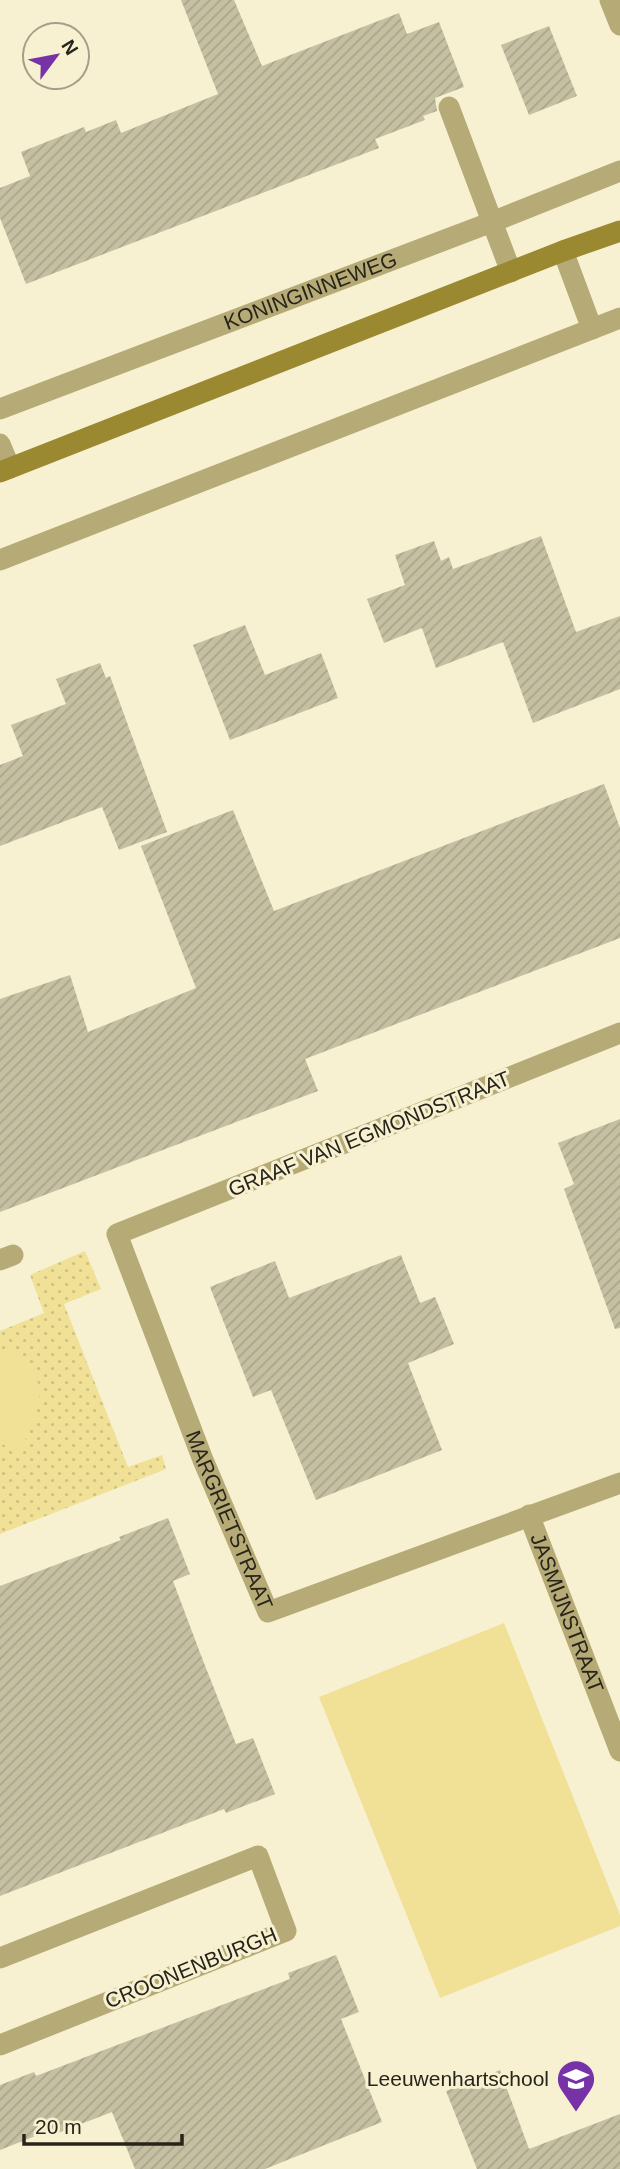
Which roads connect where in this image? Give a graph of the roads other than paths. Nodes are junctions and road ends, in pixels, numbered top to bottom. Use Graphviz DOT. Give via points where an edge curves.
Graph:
graph roads {
  1 [pos="610,0"];
  2 [pos="620,25"];
  3 [pos="449,107"];
  4 [pos="620,171"];
  5 [pos="492,222"];
  6 [pos="620,231"];
  7 [pos="563,251"];
  8 [pos="511,272"];
  9 [pos="620,318"];
  10 [pos="592,329"];
  11 [pos="0,409"];
  12 [pos="0,444"];
  13 [pos="5,470"];
  14 [pos="0,560"];
  15 [pos="620,1034"];
  16 [pos="117,1234"];
  17 [pos="620,1483"];
  18 [pos="529,1515"];
  19 [pos="620,1751"];
  20 [pos="0,1958"];
  21 [pos="0,2045"];
  1 -- 2 [label="street"];
  3 -- 5 [label="street"];
  4 -- 5 [label="street, KONINGINNEWEG"];
  5 -- 8 [label="street"];
  5 -- 11 [label="street, KONINGINNEWEG"];
  6 -- 7 [label="main road"];
  7 -- 8 [label="main road"];
  7 -- 10 [label="street"];
  8 -- 13 [label="main road"];
  9 -- 10 [label="street"];
  10 -- 14 [label="street"];
  12 -- 13 [label="street"];
  15 -- 16 [label="street, GRAAF VAN EGMONDSTRAAT"];
  16 -- 18 [label="street, MARGRIETSTRAAT" via="202,1460 268,1612"];
  17 -- 18 [label="street, MARGRIETSTRAAT"];
  18 -- 19 [label="street, JASMIJNSTRAAT"];
  20 -- 21 [label="street, CROONENBURGH" via="258,1856 286,1931"];
}
